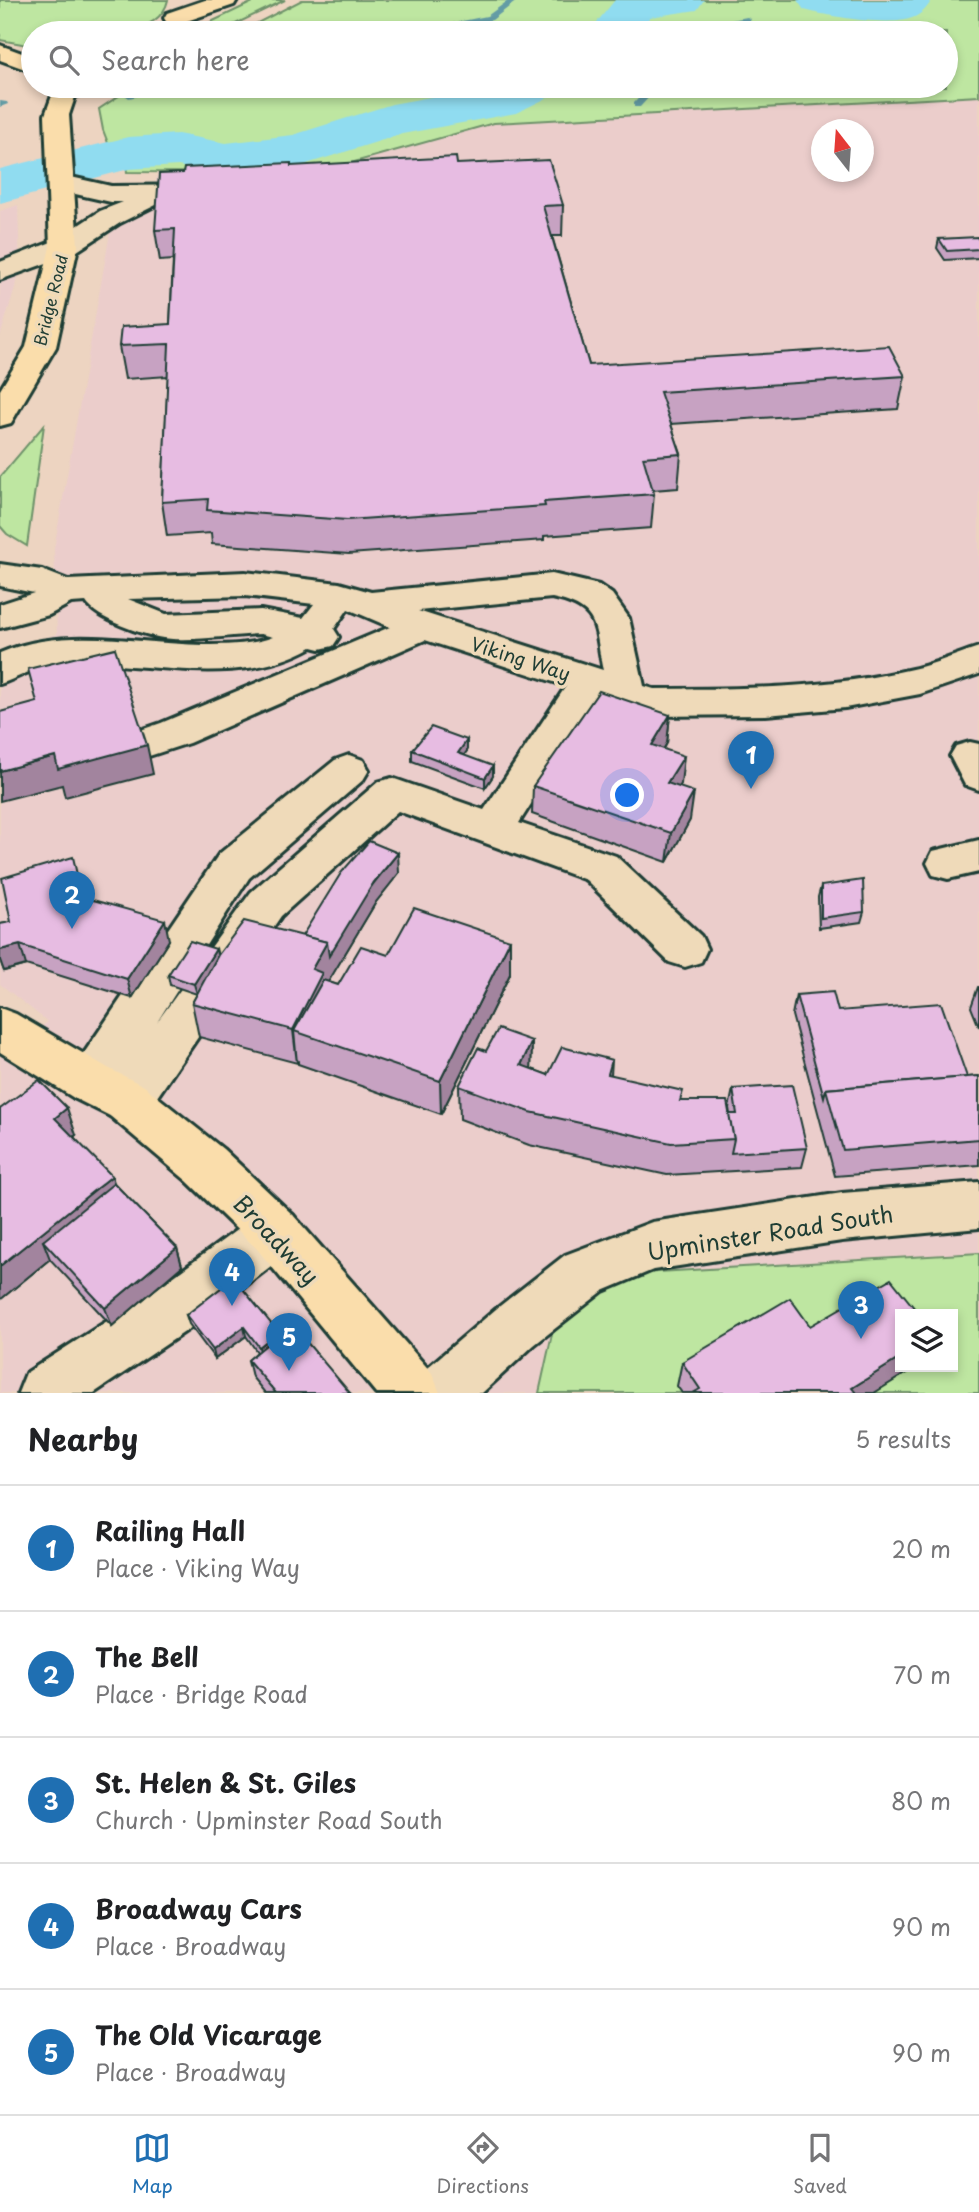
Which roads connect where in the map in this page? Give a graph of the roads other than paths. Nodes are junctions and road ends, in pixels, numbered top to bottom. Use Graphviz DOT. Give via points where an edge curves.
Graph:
graph roads {
  1 [pos="226,0"];
  2 [pos="170,20"];
  3 [pos="0,51"];
  4 [pos="21,53"];
  5 [pos="21,60"];
  6 [pos="63,98"];
  7 [pos="62,183"];
  8 [pos="241,191"];
  9 [pos="164,195"];
  10 [pos="64,241"];
  11 [pos="0,252"];
  12 [pos="0,272"];
  13 [pos="0,416"];
  14 [pos="0,575"];
  15 [pos="100,590"];
  16 [pos="63,592"];
  17 [pos="354,599"];
  18 [pos="0,616"];
  19 [pos="423,627"];
  20 [pos="310,632"];
  21 [pos="356,656"];
  22 [pos="979,660"];
  23 [pos="0,671"];
  24 [pos="608,687"];
  25 [pos="143,744"];
  26 [pos="349,771"];
  27 [pos="493,830"];
  28 [pos="685,949"];
  29 [pos="0,1028"];
  30 [pos="109,1092"];
  31 [pos="979,1205"];
  32 [pos="275,1231"];
  33 [pos="46,1393"];
  34 [pos="412,1393"];
  35 [pos="441,1393"];
  1 -- 2 [label="main road"];
  3 -- 4 [label="main road"];
  3 -- 5 [label="main road"];
  6 -- 7 [label="main road, Bridge Road" via="57,116"];
  7 -- 9 [label="street" via="111,194"];
  7 -- 10 [label="main road, Bridge Road"];
  8 -- 9 [label="street"];
  9 -- 10 [label="street"];
  10 -- 11 [label="street" via="39,239"];
  10 -- 12 [label="street"];
  10 -- 13 [label="main road, Bridge Road" via="41,347"];
  14 -- 16 [label="street"];
  15 -- 16 [label="street, Viking Way"];
  15 -- 17 [label="street, Viking Way" via="245,584"];
  15 -- 20 [label="street" via="103,601 164,626 261,622"];
  16 -- 18 [label="street" via="36,607"];
  17 -- 19 [label="street, Viking Way"];
  17 -- 20 [label="street"];
  17 -- 24 [label="street" via="552,586 586,593 611,618"];
  19 -- 21 [label="street"];
  19 -- 24 [label="street, Viking Way"];
  20 -- 21 [label="street"];
  20 -- 23 [label="street" via="280,649 232,658 93,649 38,654"];
  21 -- 25 [label="street"];
  22 -- 24 [label="street, Viking Way" via="920,681 845,695 766,702 650,703"];
  24 -- 27 [label="street"];
  26 -- 30 [label="street" via="233,866"];
  27 -- 28 [label="street" via="601,868"];
  27 -- 30 [label="street" via="393,793 266,904"];
  29 -- 30 [label="main road"];
  30 -- 32 [label="main road, Broadway" via="205,1165"];
  31 -- 35 [label="street, Upminster Road South" via="842,1217 652,1246 584,1273 514,1327"];
  32 -- 33 [label="street" via="173,1309"];
  32 -- 34 [label="main road, Broadway"];
}
